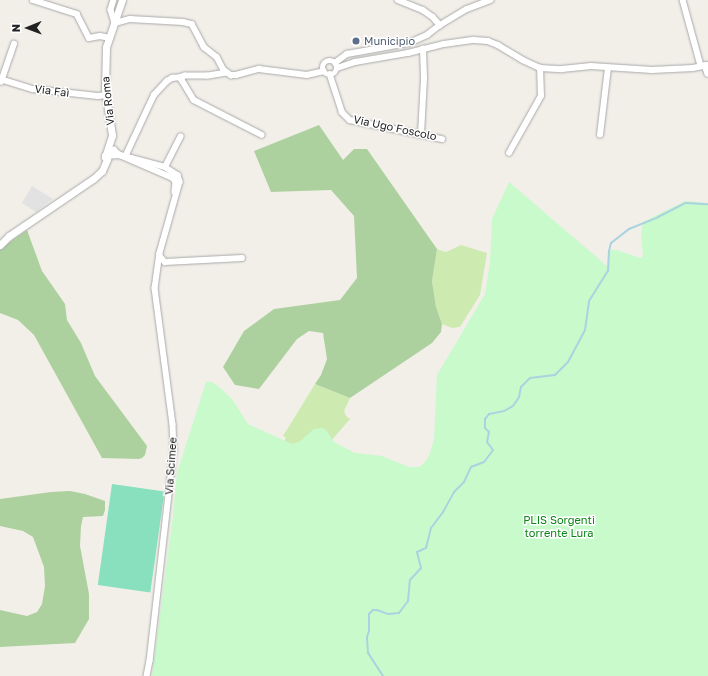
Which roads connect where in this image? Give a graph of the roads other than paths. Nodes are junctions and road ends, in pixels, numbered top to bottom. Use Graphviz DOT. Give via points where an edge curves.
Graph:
graph roads {
  1 [pos="33,0"];
  2 [pos="114,0"];
  3 [pos="122,0"];
  4 [pos="398,0"];
  5 [pos="490,0"];
  6 [pos="683,0"];
  7 [pos="115,23"];
  8 [pos="440,25"];
  9 [pos="110,38"];
  10 [pos="14,44"];
  11 [pos="423,49"];
  12 [pos="336,65"];
  13 [pos="705,65"];
  14 [pos="540,68"];
  15 [pos="608,68"];
  16 [pos="324,71"];
  17 [pos="228,73"];
  18 [pos="330,74"];
  19 [pos="708,74"];
  20 [pos="182,77"];
  21 [pos="1,81"];
  22 [pos="106,95"];
  23 [pos="421,134"];
  24 [pos="262,135"];
  25 [pos="600,135"];
  26 [pos="180,137"];
  27 [pos="442,138"];
  28 [pos="509,153"];
  29 [pos="126,155"];
  30 [pos="105,156"];
  31 [pos="165,167"];
  32 [pos="173,178"];
  33 [pos="179,178"];
  34 [pos="174,198"];
  35 [pos="0,245"];
  36 [pos="160,256"];
  37 [pos="242,258"];
  38 [pos="147,676"];
  1 -- 9 [label="street" via="77,14 89,38"];
  2 -- 7 [label="street" via="111,10"];
  3 -- 7 [label="street, Via Roma"];
  4 -- 8 [label="street" via="423,10"];
  5 -- 8 [label="street"];
  6 -- 13 [label="street"];
  7 -- 9 [label="street, Via Roma"];
  7 -- 17 [label="street" via="130,19 192,24 204,47 217,57"];
  8 -- 12 [label="street" via="427,35 409,43 347,54"];
  9 -- 22 [label="street, Via Roma" via="106,47"];
  10 -- 21 [label="street"];
  11 -- 12 [label="street" via="408,54"];
  11 -- 14 [label="street" via="474,40 488,41"];
  11 -- 23 [label="street"];
  12 -- 16 [label="street" via="332,61 326,62"];
  12 -- 18 [label="street" via="336,72"];
  13 -- 15 [label="street" via="652,70"];
  13 -- 19 [label="street"];
  14 -- 15 [label="street"];
  14 -- 28 [label="street" via="541,96"];
  15 -- 25 [label="street"];
  16 -- 17 [label="street" via="307,74 259,69 236,75"];
  16 -- 18 [label="street"];
  17 -- 20 [label="street"];
  18 -- 23 [label="street, Via Ugo Foscolo" via="342,112 350,120"];
  20 -- 24 [label="street" via="194,100"];
  20 -- 29 [label="street" via="172,78 154,95"];
  21 -- 22 [label="street, Via Faì" via="33,89"];
  22 -- 30 [label="street, Via Roma" via="112,135"];
  23 -- 27 [label="street, Via Ugo Foscolo"];
  26 -- 31 [label="street"];
  29 -- 30 [label="street" via="114,150"];
  29 -- 31 [label="street"];
  30 -- 32 [label="street" via="120,155"];
  30 -- 35 [label="street, Via Roma" via="108,159 100,174 9,236"];
  31 -- 33 [label="street"];
  32 -- 33 [label="street"];
  32 -- 34 [label="street" via="176,182"];
  33 -- 34 [label="street" via="179,187"];
  34 -- 36 [label="street, Via Scimee"];
  36 -- 37 [label="street" via="165,262"];
  36 -- 38 [label="street, Via Scimee" via="155,288 173,424 174,451"];
}
